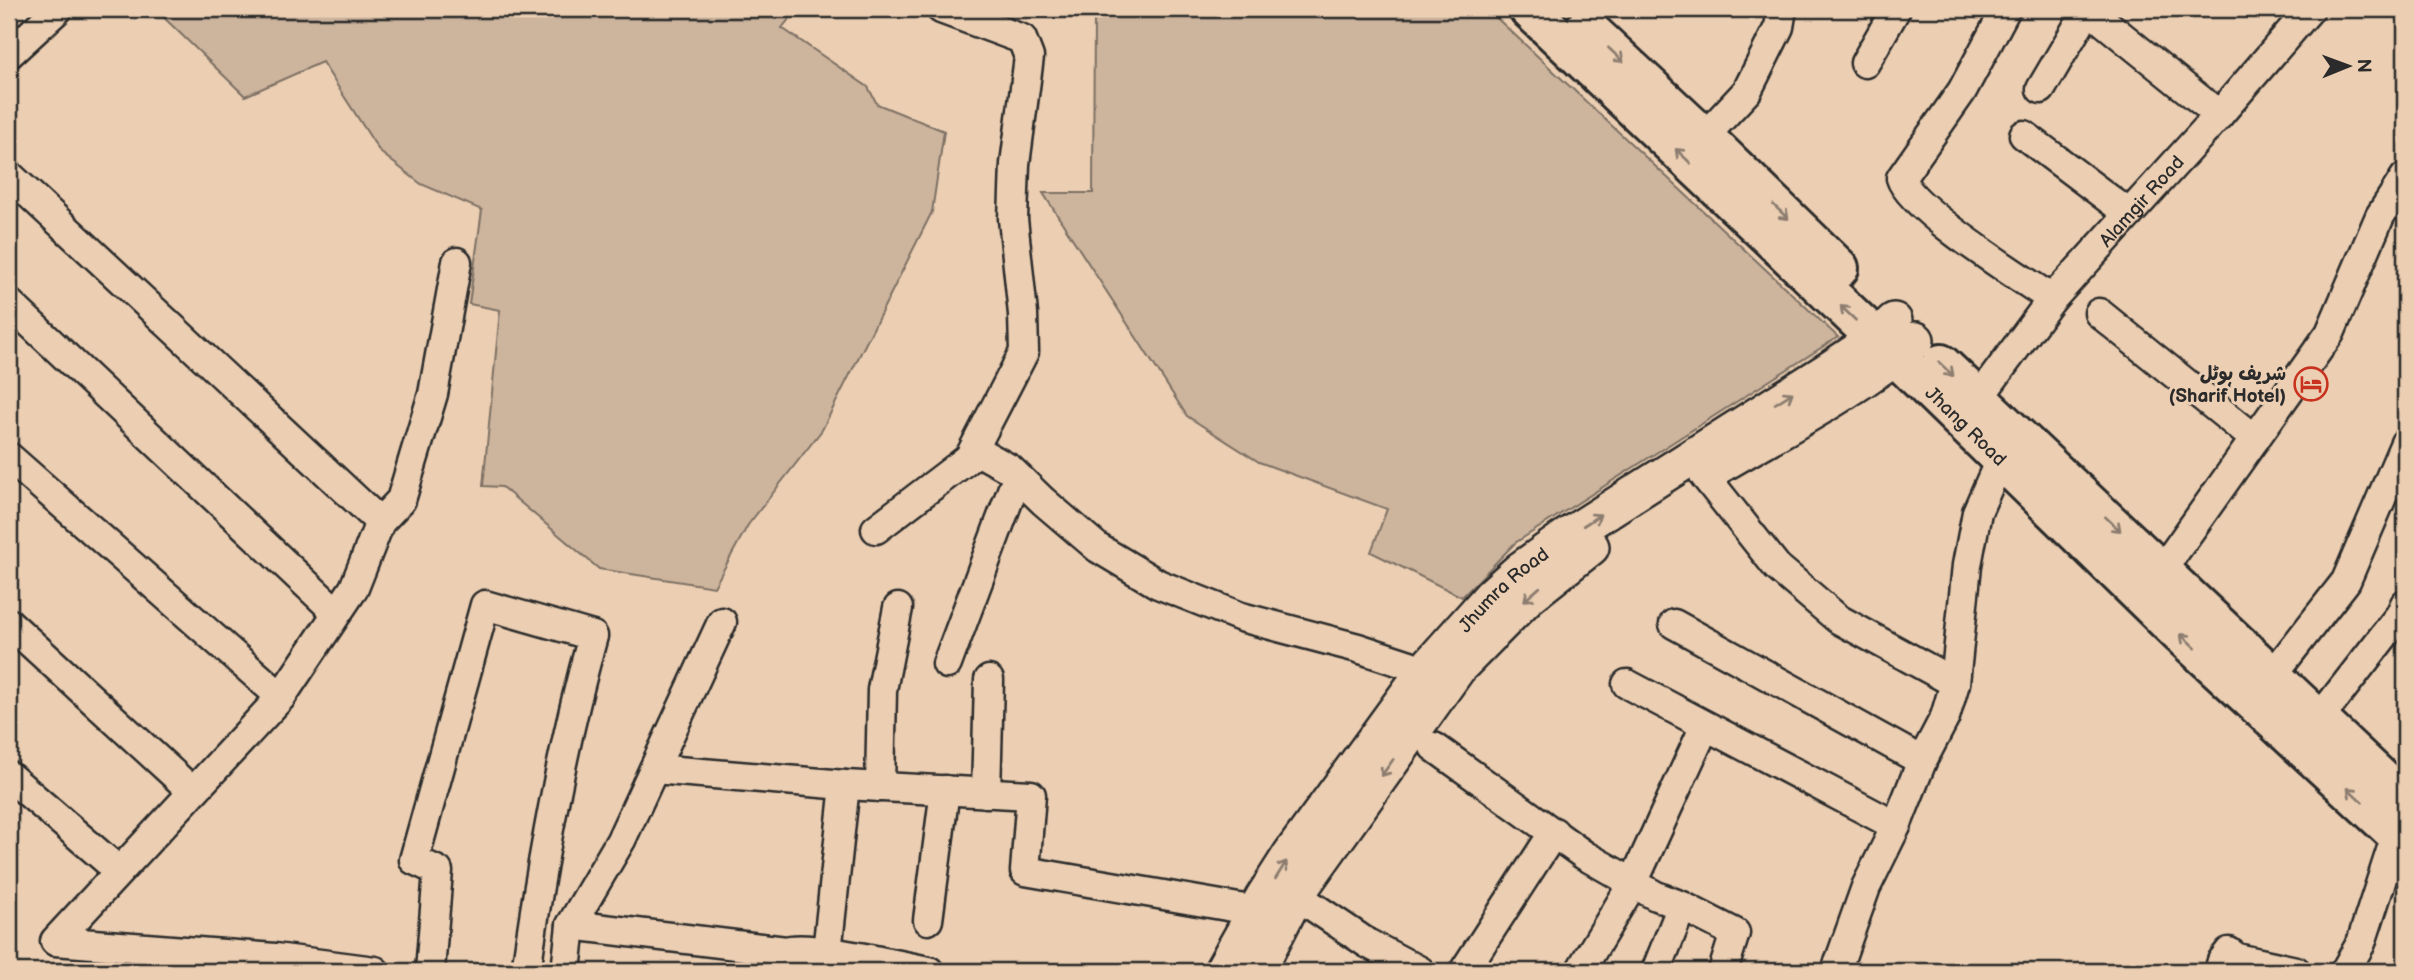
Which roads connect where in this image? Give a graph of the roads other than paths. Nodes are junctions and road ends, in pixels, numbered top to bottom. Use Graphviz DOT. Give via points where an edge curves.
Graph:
graph roads {
  1 [pos="58,9"];
  2 [pos="941,9"];
  3 [pos="1529,9"];
  4 [pos="1566,9"];
  5 [pos="1782,9"];
  6 [pos="1896,9"];
  7 [pos="2006,9"];
  8 [pos="2088,9"];
  9 [pos="2310,9"];
  10 [pos="9,54"];
  11 [pos="1866,62"];
  12 [pos="2041,89"];
  13 [pos="2219,115"];
  14 [pos="2024,135"];
  15 [pos="1704,137"];
  16 [pos="9,175"];
  17 [pos="2405,177"];
  18 [pos="2129,214"];
  19 [pos="457,262"];
  20 [pos="2052,299"];
  21 [pos="9,303"];
  22 [pos="2099,313"];
  23 [pos="1895,339"];
  24 [pos="1978,399"];
  25 [pos="2255,439"];
  26 [pos="2405,443"];
  27 [pos="974,449"];
  28 [pos="9,457"];
  29 [pos="2001,458"];
  30 [pos="1704,475"];
  31 [pos="1017,477"];
  32 [pos="380,522"];
  33 [pos="876,528"];
  34 [pos="2162,570"];
  35 [pos="2405,604"];
  36 [pos="898,608"];
  37 [pos="337,613"];
  38 [pos="722,622"];
  39 [pos="9,623"];
  40 [pos="1674,624"];
  41 [pos="947,664"];
  42 [pos="1424,670"];
  43 [pos="2271,677"];
  44 [pos="989,680"];
  45 [pos="1955,683"];
  46 [pos="1627,684"];
  47 [pos="281,697"];
  48 [pos="2319,719"];
  49 [pos="1705,726"];
  50 [pos="1434,747"];
  51 [pos="1922,761"];
  52 [pos="654,769"];
  53 [pos="9,776"];
  54 [pos="845,785"];
  55 [pos="880,786"];
  56 [pos="945,790"];
  57 [pos="192,791"];
  58 [pos="986,793"];
  59 [pos="2403,821"];
  60 [pos="1896,826"];
  61 [pos="1554,832"];
  62 [pos="118,871"];
  63 [pos="1633,883"];
  64 [pos="1296,895"];
  65 [pos="1682,906"];
  66 [pos="1256,911"];
  67 [pos="928,919"];
  68 [pos="571,925"];
  69 [pos="827,952"];
  70 [pos="785,961"];
  71 [pos="272,965"];
  72 [pos="375,971"];
  73 [pos="430,971"];
  74 [pos="526,971"];
  75 [pos="566,971"];
  76 [pos="929,971"];
  77 [pos="1222,971"];
  78 [pos="1257,971"];
  79 [pos="1420,971"];
  80 [pos="1464,971"];
  81 [pos="1580,971"];
  82 [pos="1656,971"];
  83 [pos="1723,971"];
  84 [pos="1836,971"];
  85 [pos="2220,971"];
  86 [pos="2296,971"];
  87 [pos="2345,971"];
  1 -- 10 [label="street"];
  2 -- 27 [label="street" via="1022,39 1029,57 1013,219 1024,352"];
  23 -- 3 [label="highway, Jhang Road, one-way"];
  4 -- 15 [label="highway, Jhang Road, one-way"];
  5 -- 15 [label="street" via="1779,27 1747,91"];
  6 -- 11 [label="street"];
  7 -- 20 [label="street" via="1962,91 1901,178 1942,223"];
  8 -- 12 [label="street"];
  8 -- 13 [label="street"];
  9 -- 13 [label="street, Alamgir Road"];
  13 -- 18 [label="street, Alamgir Road"];
  14 -- 18 [label="street"];
  15 -- 23 [label="highway, Jhang Road, one-way"];
  16 -- 32 [label="street"];
  17 -- 25 [label="street" via="2380,216 2330,333"];
  18 -- 20 [label="street, Alamgir Road"];
  19 -- 32 [label="street" via="433,394 401,500"];
  20 -- 24 [label="street, Alamgir Road"];
  21 -- 37 [label="street"];
  22 -- 25 [label="street"];
  23 -- 24 [label="highway, Jhang Road, one-way"];
  23 -- 29 [label="highway, Jhang Road"];
  23 -- 30 [label="main road, Jhumra Road" via="1844,391"];
  42 -- 23 [label="main road, Jhumra Road, one-way" via="1492,595 1566,537 1666,472"];
  24 -- 34 [label="highway, Jhang Road, one-way"];
  25 -- 34 [label="street"];
  26 -- 43 [label="street" via="2346,581"];
  27 -- 31 [label="street"];
  27 -- 33 [label="street" via="969,458"];
  28 -- 47 [label="street"];
  29 -- 45 [label="street" via="1977,512"];
  59 -- 29 [label="highway, Jhang Road, one-way" via="2178,632"];
  30 -- 45 [label="street" via="1777,567 1838,619"];
  30 -- 64 [label="main road, Jhumra Road, one-way" via="1578,556 1528,597 1458,668"];
  31 -- 41 [label="street"];
  31 -- 42 [label="street" via="1098,548 1158,584 1241,617"];
  32 -- 37 [label="street" via="354,589"];
  34 -- 43 [label="highway, Jhang Road"];
  35 -- 48 [label="street"];
  36 -- 55 [label="street" via="882,690"];
  37 -- 47 [label="street"];
  38 -- 52 [label="street"];
  39 -- 57 [label="street"];
  40 -- 51 [label="street"];
  66 -- 42 [label="main road, Jhumra Road, one-way" via="1291,854"];
  43 -- 48 [label="highway, Jhang Road"];
  44 -- 58 [label="street"];
  45 -- 51 [label="street"];
  46 -- 49 [label="street"];
  47 -- 57 [label="street"];
  48 -- 59 [label="highway, Jhang Road"];
  49 -- 60 [label="street"];
  49 -- 63 [label="street"];
  50 -- 61 [label="street"];
  51 -- 60 [label="street"];
  52 -- 54 [label="street"];
  52 -- 68 [label="street" via="621,840"];
  53 -- 62 [label="street"];
  54 -- 55 [label="street"];
  54 -- 69 [label="street"];
  55 -- 56 [label="street"];
  56 -- 58 [label="street"];
  56 -- 67 [label="street"];
  57 -- 62 [label="street"];
  58 -- 66 [label="street" via="1031,795 1025,871"];
  59 -- 87 [label="street" via="2361,943"];
  60 -- 84 [label="street" via="1866,887"];
  61 -- 63 [label="street"];
  61 -- 80 [label="street"];
  62 -- 71 [label="street" via="54,941"];
  63 -- 65 [label="street"];
  63 -- 81 [label="street"];
  64 -- 78 [label="main road, Jhumra Road"];
  64 -- 79 [label="street" via="1367,943"];
  65 -- 82 [label="street"];
  65 -- 83 [label="street" via="1735,933"];
  66 -- 77 [label="main road, Jhumra Road"];
  68 -- 70 [label="street"];
  68 -- 75 [label="street"];
  69 -- 70 [label="street" via="794,948"];
  69 -- 76 [label="street"];
  71 -- 72 [label="street"];
  73 -- 74 [label="street" via="438,870 414,860 485,605 593,636 571,718"];
  85 -- 86 [label="street" via="2230,952 2237,958"];
}
